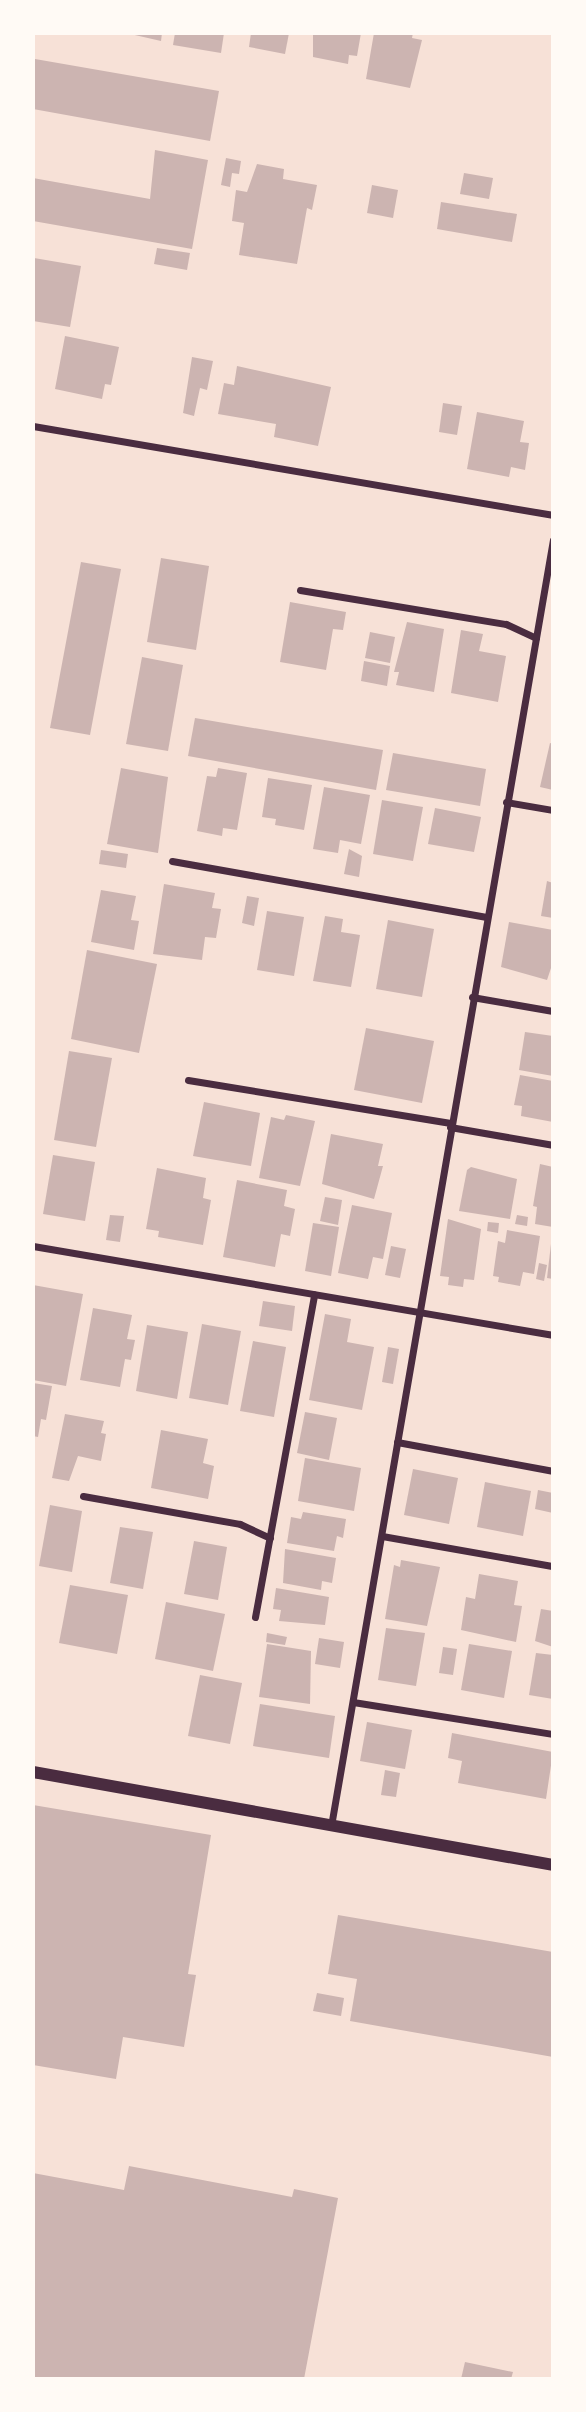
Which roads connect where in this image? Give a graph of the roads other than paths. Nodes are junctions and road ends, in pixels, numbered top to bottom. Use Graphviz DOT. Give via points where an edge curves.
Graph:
graph roads {
  1 [pos="33,426"];
  2 [pos="553,515"];
  3 [pos="553,540"];
  4 [pos="300,590"];
  5 [pos="536,638"];
  6 [pos="506,802"];
  7 [pos="553,810"];
  8 [pos="172,862"];
  9 [pos="485,917"];
  10 [pos="472,997"];
  11 [pos="553,1011"];
  12 [pos="188,1080"];
  13 [pos="450,1125"];
  14 [pos="553,1145"];
  15 [pos="33,1246"];
  16 [pos="314,1294"];
  17 [pos="418,1311"];
  18 [pos="553,1335"];
  19 [pos="397,1442"];
  20 [pos="553,1471"];
  21 [pos="83,1496"];
  22 [pos="382,1536"];
  23 [pos="270,1538"];
  24 [pos="553,1566"];
  25 [pos="255,1617"];
  26 [pos="353,1702"];
  27 [pos="553,1734"];
  28 [pos="33,1772"];
  29 [pos="331,1826"];
  30 [pos="553,1865"];
  1 -- 2 [label="street"];
  3 -- 5 [label="street"];
  4 -- 5 [label="street" via="506,624"];
  5 -- 6 [label="street"];
  6 -- 7 [label="street"];
  6 -- 9 [label="street"];
  8 -- 9 [label="street"];
  9 -- 10 [label="street"];
  10 -- 11 [label="street"];
  10 -- 13 [label="street"];
  12 -- 13 [label="street"];
  13 -- 14 [label="street"];
  13 -- 17 [label="street"];
  15 -- 16 [label="street"];
  16 -- 17 [label="street"];
  16 -- 23 [label="street"];
  17 -- 18 [label="street"];
  17 -- 19 [label="street"];
  19 -- 20 [label="street"];
  19 -- 22 [label="street"];
  21 -- 23 [label="street" via="240,1524"];
  22 -- 24 [label="street"];
  22 -- 26 [label="street"];
  23 -- 25 [label="street"];
  26 -- 27 [label="street"];
  26 -- 29 [label="street"];
  28 -- 29 [label="street"];
  29 -- 30 [label="street"];
}
